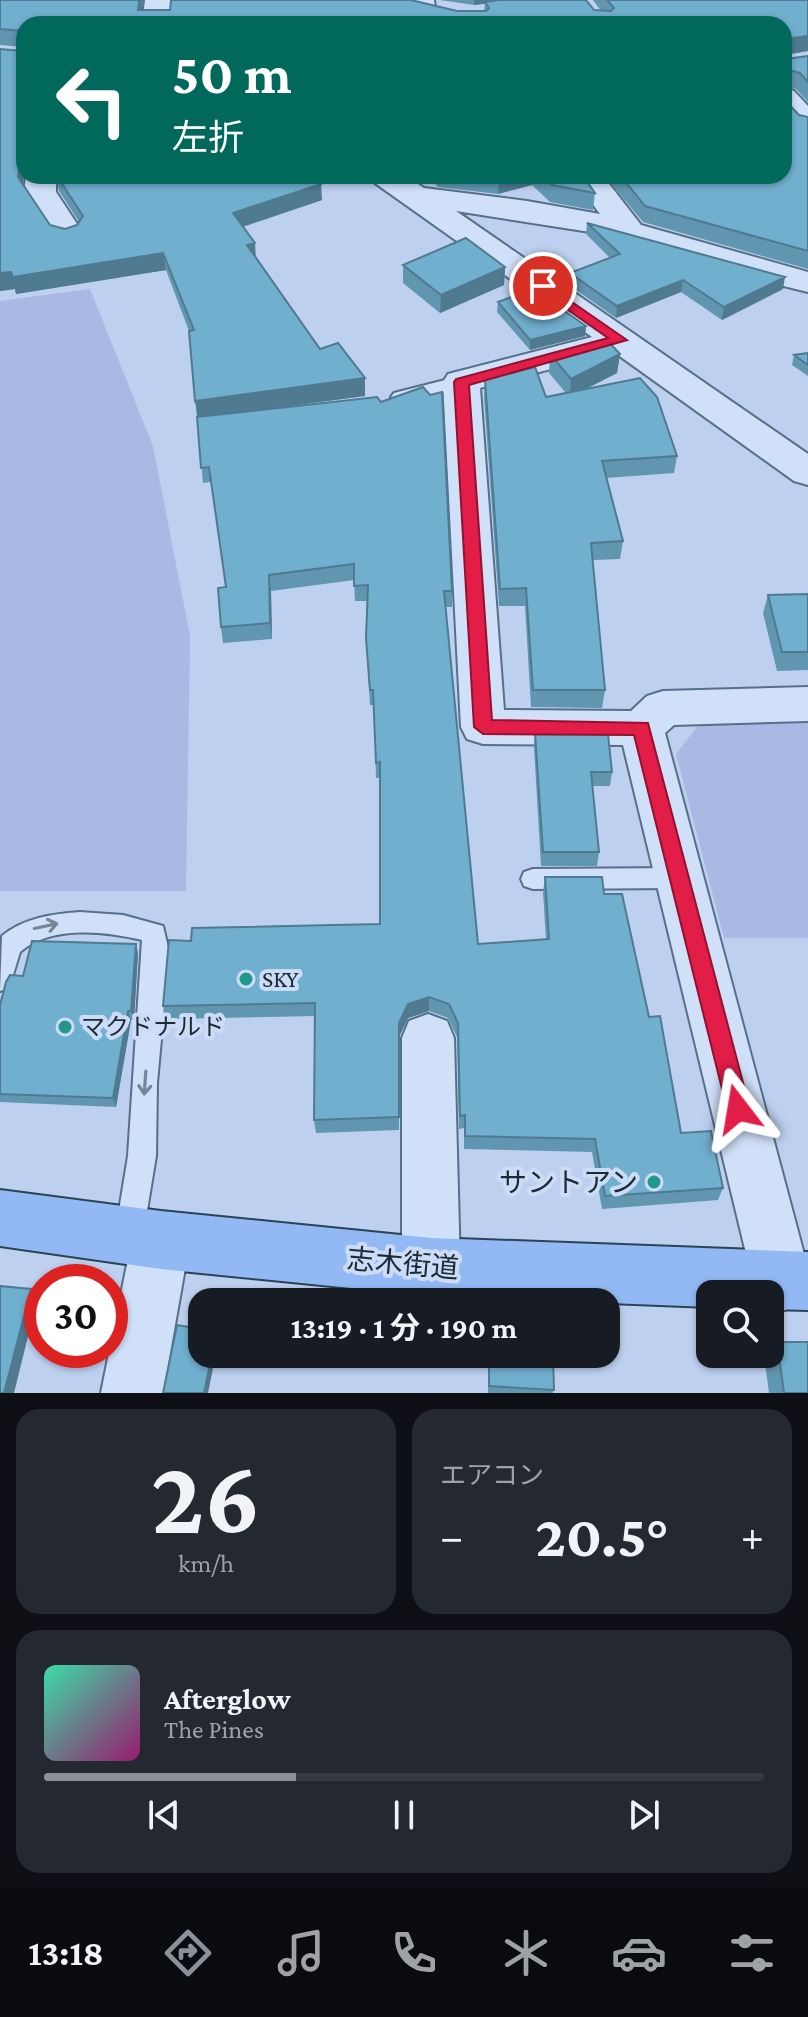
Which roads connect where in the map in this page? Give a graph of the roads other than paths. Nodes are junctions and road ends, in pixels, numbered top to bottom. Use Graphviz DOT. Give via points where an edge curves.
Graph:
graph roads {
  1 [pos="417,11"];
  2 [pos="450,12"];
  3 [pos="792,106"];
  4 [pos="808,123"];
  5 [pos="40,184"];
  6 [pos="398,184"];
  7 [pos="593,184"];
  8 [pos="415,196"];
  9 [pos="630,232"];
  10 [pos="67,233"];
  11 [pos="808,282"];
  12 [pos="620,340"];
  13 [pos="461,382"];
  14 [pos="378,403"];
  15 [pos="808,472"];
  16 [pos="808,704"];
  17 [pos="641,728"];
  18 [pos="680,878"];
  19 [pos="533,879"];
  20 [pos="0,980"];
  21 [pos="428,1038"];
  22 [pos="0,1218"];
  23 [pos="145,1238"];
  24 [pos="431,1267"];
  25 [pos="795,1282"];
  26 [pos="132,1393"];
  1 -- 2 [label="street"];
  3 -- 4 [label="street"];
  5 -- 10 [label="street" via="40,192"];
  6 -- 8 [label="street"];
  7 -- 9 [label="street"];
  8 -- 9 [label="street" via="524,209"];
  8 -- 12 [label="street"];
  9 -- 11 [label="street"];
  12 -- 13 [label="street"];
  12 -- 15 [label="street"];
  13 -- 14 [label="lane"];
  13 -- 17 [label="street" via="483,727"];
  16 -- 17 [label="street" via="663,708"];
  17 -- 18 [label="street"];
  18 -- 19 [label="lane"];
  18 -- 25 [label="street"];
  20 -- 23 [label="lane, one-way" via="11,944 29,930 53,923 116,925 154,934 144,1083"];
  21 -- 24 [label="street"];
  22 -- 23 [label="main road, 志木街道"];
  23 -- 24 [label="main road, 志木街道"];
  23 -- 26 [label="street"];
  24 -- 25 [label="main road, 志木街道"];
}
